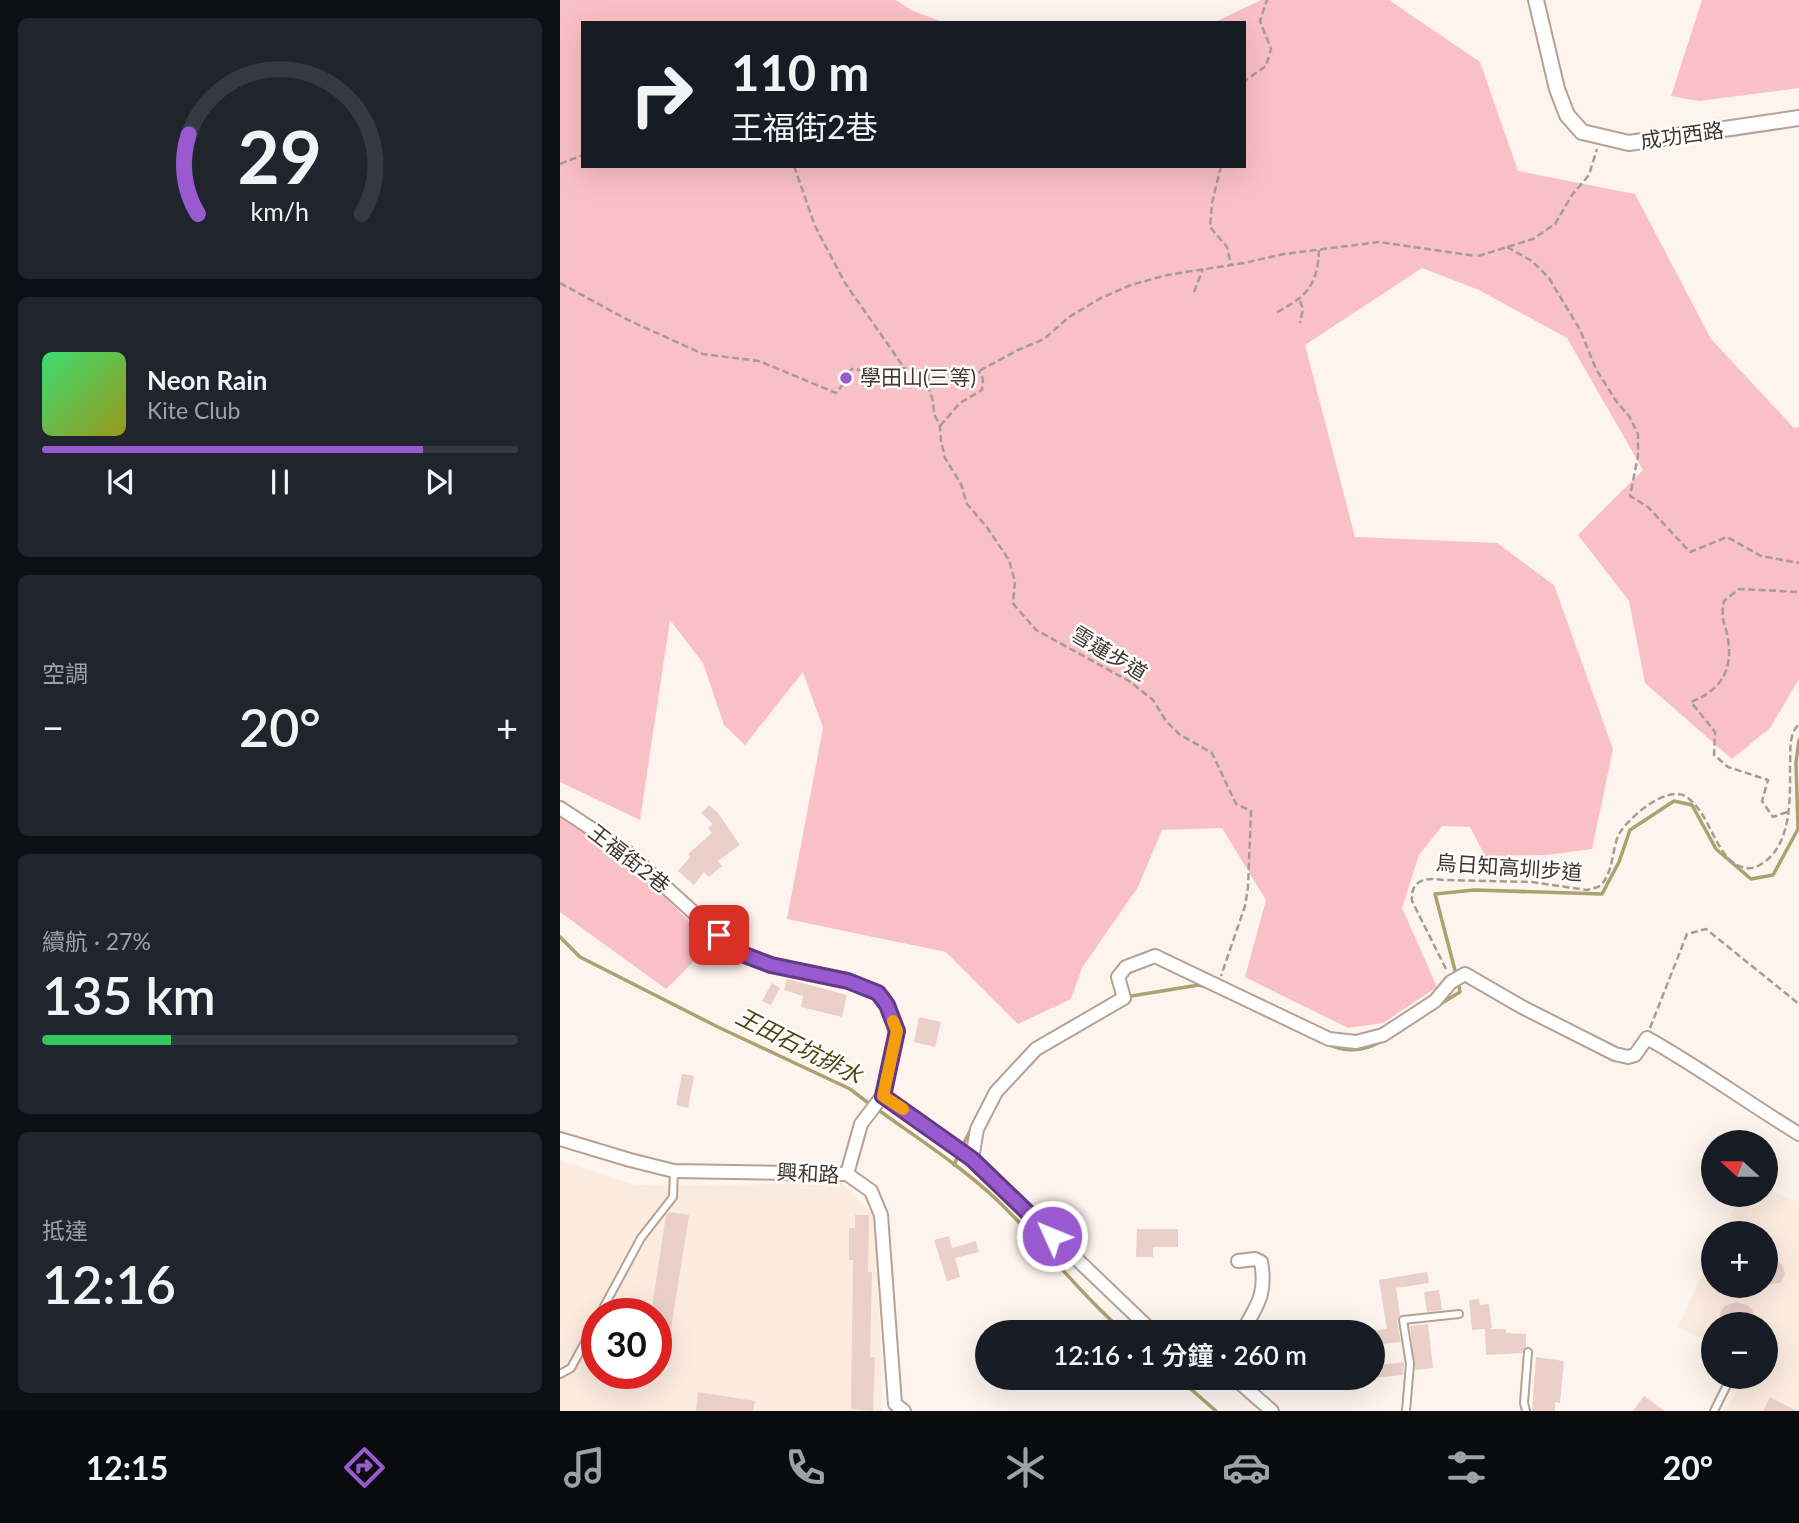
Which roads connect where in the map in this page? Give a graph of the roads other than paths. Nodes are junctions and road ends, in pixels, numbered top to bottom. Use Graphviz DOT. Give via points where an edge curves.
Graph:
graph roads {
  1 [pos="1536,0"];
  2 [pos="1799,118"];
  3 [pos="560,808"];
  4 [pos="883,1096"];
  5 [pos="1799,1134"];
  6 [pos="560,1139"];
  7 [pos="964,1154"];
  8 [pos="674,1171"];
  9 [pos="847,1174"];
  10 [pos="1238,1261"];
  11 [pos="609,1298"];
  12 [pos="1459,1314"];
  13 [pos="1140,1320"];
  14 [pos="1249,1320"];
  15 [pos="581,1350"];
  16 [pos="1528,1352"];
  17 [pos="560,1374"];
  18 [pos="1725,1389"];
  19 [pos="1248,1390"];
  20 [pos="904,1411"];
  21 [pos="1272,1411"];
  22 [pos="1406,1411"];
  23 [pos="1526,1411"];
  24 [pos="1714,1411"];
  1 -- 2 [label="street, 成功西路" via="1557,89 1567,115 1582,132 1629,144"];
  3 -- 4 [label="street, 王福街2巷" via="627,852 737,952 878,993 897,1031"];
  4 -- 7 [label="street"];
  4 -- 9 [label="street" via="861,1124"];
  5 -- 7 [label="street" via="1647,1038 1635,1055 1615,1054 1465,974 1435,1001 1383,1034 1356,1042 1329,1039 1155,956 1126,967 1118,977 1124,998 1036,1049 996,1092"];
  6 -- 8 [label="street, 興和路"];
  7 -- 13 [label="street"];
  8 -- 9 [label="street, 興和路"];
  8 -- 11 [label="lane" via="673,1197 641,1238"];
  9 -- 20 [label="street, 興和路" via="872,1191 881,1215 895,1404"];
  10 -- 14 [label="street" via="1261,1262 1261,1299"];
  12 -- 22 [label="lane" via="1403,1320 1410,1364"];
  15 -- 17 [label="lane" via="571,1368"];
  16 -- 23 [label="lane"];
  18 -- 24 [label="lane"];
  19 -- 21 [label="street"];
}
